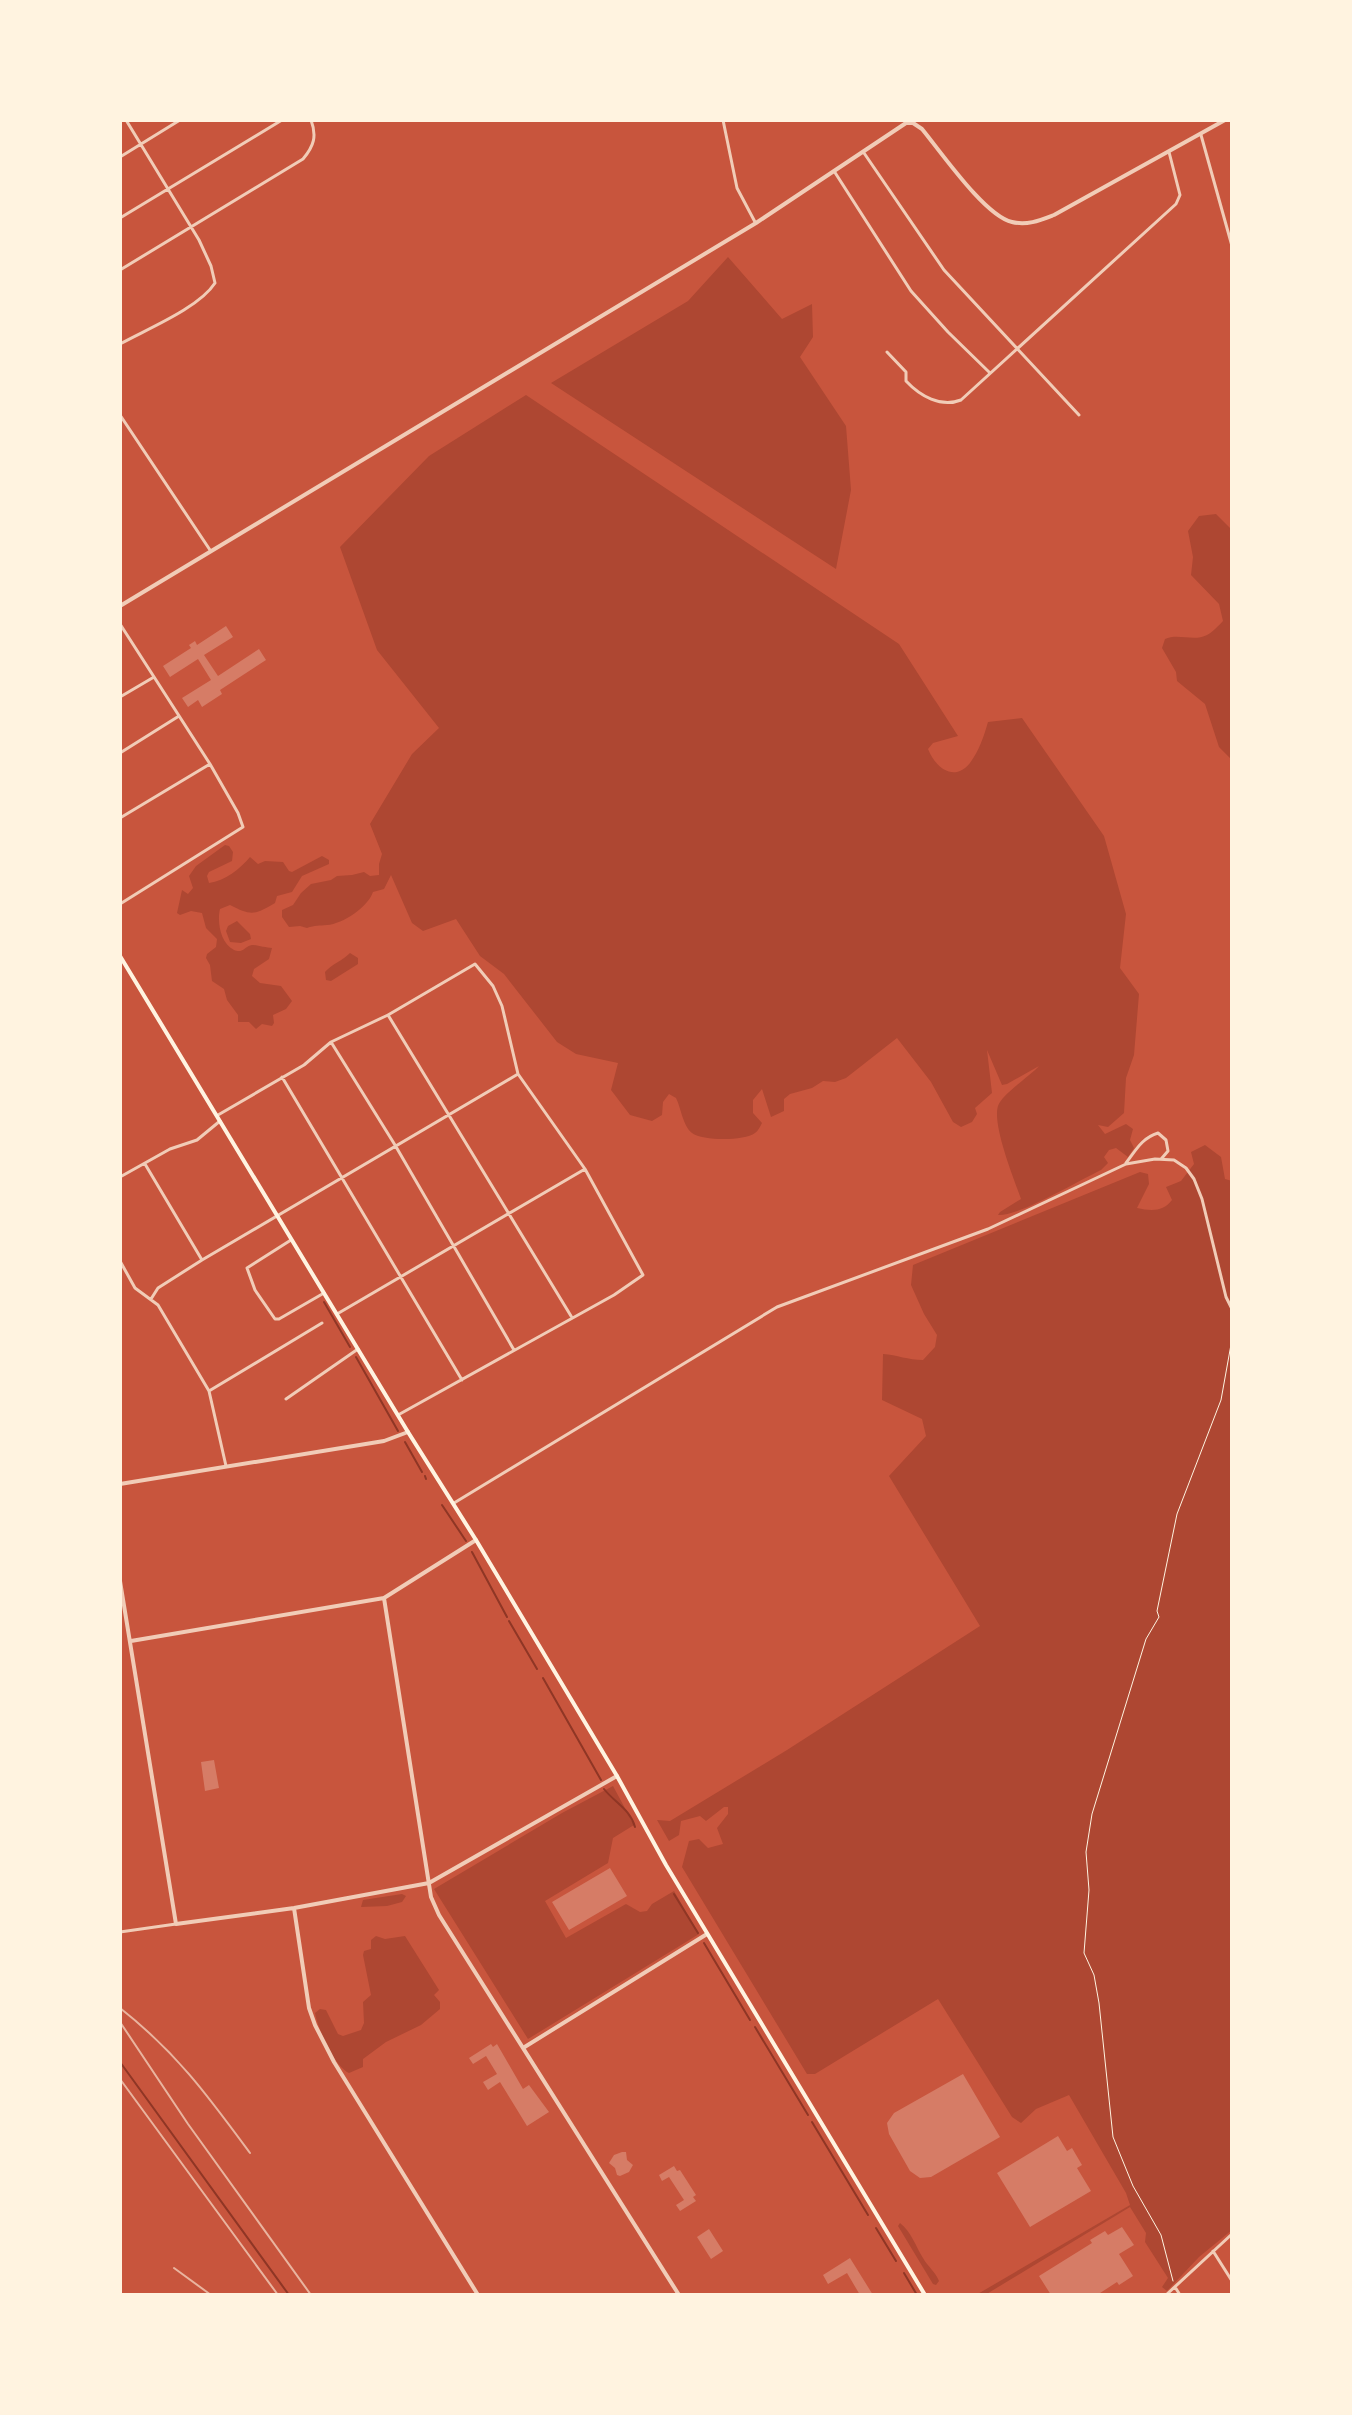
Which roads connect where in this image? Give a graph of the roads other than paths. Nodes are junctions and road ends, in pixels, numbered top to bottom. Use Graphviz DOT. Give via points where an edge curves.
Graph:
graph roads {
  1 [pos="126,120"];
  2 [pos="180,120"];
  3 [pos="282,120"];
  4 [pos="311,120"];
  5 [pos="723,120"];
  6 [pos="1225,120"];
  7 [pos="1201,135"];
  8 [pos="140,144"];
  9 [pos="863,152"];
  10 [pos="1169,152"];
  11 [pos="120,157"];
  12 [pos="834,171"];
  13 [pos="167,189"];
  14 [pos="120,218"];
  15 [pos="756,223"];
  16 [pos="191,227"];
  17 [pos="1232,246"];
  18 [pos="120,270"];
  19 [pos="120,344"];
  20 [pos="1017,350"];
  21 [pos="887,352"];
  22 [pos="989,372"];
  23 [pos="120,415"];
  24 [pos="1079,415"];
  25 [pos="122,423"];
  26 [pos="210,550"];
  27 [pos="120,606"];
  28 [pos="120,624"];
  29 [pos="154,677"];
  30 [pos="120,697"];
  31 [pos="179,716"];
  32 [pos="120,753"];
  33 [pos="210,764"];
  34 [pos="120,818"];
  35 [pos="120,904"];
  36 [pos="120,956"];
  37 [pos="388,1015"];
  38 [pos="331,1042"];
  39 [pos="518,1074"];
  40 [pos="282,1077"];
  41 [pos="448,1114"];
  42 [pos="218,1118"];
  43 [pos="395,1145"];
  44 [pos="1162,1158"];
  45 [pos="144,1163"];
  46 [pos="1126,1164"];
  47 [pos="585,1169"];
  48 [pos="120,1177"];
  49 [pos="341,1179"];
  50 [pos="508,1212"];
  51 [pos="278,1216"];
  52 [pos="292,1239"];
  53 [pos="454,1245"];
  54 [pos="202,1260"];
  55 [pos="120,1261"];
  56 [pos="400,1277"];
  57 [pos="324,1293"];
  58 [pos="151,1299"];
  59 [pos="1232,1309"];
  60 [pos="337,1314"];
  61 [pos="572,1317"];
  62 [pos="322,1323"];
  63 [pos="358,1349"];
  64 [pos="514,1350"];
  65 [pos="462,1380"];
  66 [pos="209,1391"];
  67 [pos="286,1399"];
  68 [pos="398,1415"];
  69 [pos="408,1432"];
  70 [pos="226,1467"];
  71 [pos="120,1484"];
  72 [pos="453,1503"];
  73 [pos="476,1540"];
  74 [pos="120,1581"];
  75 [pos="384,1598"];
  76 [pos="131,1641"];
  77 [pos="120,1643"];
  78 [pos="617,1776"];
  79 [pos="429,1883"];
  80 [pos="294,1908"];
  81 [pos="176,1924"];
  82 [pos="120,1932"];
  83 [pos="707,1934"];
  84 [pos="523,2048"];
  85 [pos="1232,2234"];
  86 [pos="1213,2251"];
  87 [pos="1232,2281"];
  88 [pos="1175,2287"];
  89 [pos="478,2295"];
  90 [pos="679,2295"];
  91 [pos="925,2295"];
  92 [pos="1166,2295"];
  93 [pos="1180,2295"];
  1 -- 8 [label="street"];
  2 -- 8 [label="street"];
  3 -- 13 [label="street"];
  4 -- 16 [label="street" via="314,142 303,159"];
  5 -- 15 [label="street" via="737,188"];
  6 -- 7 [label="street"];
  7 -- 10 [label="street"];
  7 -- 17 [label="street"];
  8 -- 11 [label="street"];
  8 -- 13 [label="street"];
  9 -- 10 [label="street" via="913,123 991,210 1024,224 1054,215"];
  9 -- 12 [label="street"];
  9 -- 20 [label="street" via="944,270"];
  10 -- 20 [label="street" via="1180,195 1176,204"];
  12 -- 15 [label="street"];
  12 -- 22 [label="street" via="911,291"];
  13 -- 14 [label="street"];
  13 -- 16 [label="street"];
  15 -- 26 [label="street"];
  16 -- 18 [label="street"];
  16 -- 19 [label="street" via="215,283 198,301"];
  20 -- 22 [label="street"];
  20 -- 24 [label="street"];
  21 -- 22 [label="street" via="906,372 912,388 932,400 961,400"];
  23 -- 25 [label="street"];
  25 -- 26 [label="street"];
  26 -- 27 [label="street"];
  28 -- 29 [label="street"];
  29 -- 30 [label="street"];
  29 -- 31 [label="street"];
  31 -- 32 [label="street"];
  31 -- 33 [label="street"];
  33 -- 34 [label="street"];
  33 -- 35 [label="street" via="243,827"];
  36 -- 42 [label="main road"];
  37 -- 38 [label="street"];
  37 -- 39 [label="street" via="475,964 502,1006"];
  37 -- 41 [label="street"];
  38 -- 40 [label="street"];
  38 -- 43 [label="street"];
  39 -- 41 [label="street"];
  39 -- 47 [label="street"];
  40 -- 42 [label="street"];
  40 -- 49 [label="street"];
  41 -- 43 [label="street"];
  41 -- 50 [label="street"];
  42 -- 45 [label="street" via="197,1140"];
  42 -- 51 [label="main road"];
  43 -- 49 [label="street"];
  43 -- 53 [label="street"];
  44 -- 46 [label="street"];
  44 -- 46 [label="street" via="1168,1151 1158,1133 1148,1136"];
  44 -- 59 [label="street" via="1174,1160 1194,1179"];
  45 -- 48 [label="street"];
  45 -- 54 [label="street"];
  46 -- 72 [label="street" via="988,1229 777,1307"];
  47 -- 50 [label="street"];
  47 -- 61 [label="street" via="643,1275"];
  49 -- 51 [label="street"];
  49 -- 56 [label="street"];
  50 -- 53 [label="street"];
  50 -- 61 [label="street"];
  51 -- 52 [label="main road"];
  51 -- 54 [label="street"];
  52 -- 57 [label="main road"];
  52 -- 57 [label="street" via="247,1268 255,1290 275,1319"];
  53 -- 56 [label="street"];
  53 -- 64 [label="street"];
  54 -- 58 [label="street" via="158,1288"];
  55 -- 58 [label="street" via="135,1288"];
  56 -- 60 [label="street"];
  56 -- 65 [label="street"];
  57 -- 60 [label="main road"];
  58 -- 66 [label="street"];
  60 -- 63 [label="main road"];
  61 -- 64 [label="street"];
  62 -- 66 [label="street"];
  63 -- 67 [label="street"];
  63 -- 68 [label="main road"];
  64 -- 65 [label="street"];
  65 -- 68 [label="street"];
  66 -- 70 [label="street"];
  68 -- 69 [label="main road"];
  69 -- 70 [label="street" via="384,1441"];
  69 -- 72 [label="main road"];
  70 -- 71 [label="street"];
  72 -- 73 [label="main road"];
  73 -- 75 [label="street"];
  73 -- 78 [label="main road"];
  74 -- 76 [label="street"];
  75 -- 76 [label="street"];
  75 -- 79 [label="street"];
  76 -- 77 [label="street"];
  76 -- 81 [label="street"];
  78 -- 79 [label="street"];
  78 -- 83 [label="main road"];
  79 -- 80 [label="street"];
  79 -- 84 [label="street" via="439,1915"];
  80 -- 81 [label="street"];
  80 -- 89 [label="street" via="315,2025"];
  81 -- 82 [label="street"];
  83 -- 84 [label="street"];
  83 -- 91 [label="main road"];
  84 -- 90 [label="street"];
  85 -- 86 [label="street"];
  86 -- 87 [label="street"];
  86 -- 88 [label="street"];
  88 -- 92 [label="street"];
  88 -- 93 [label="street"];
}
